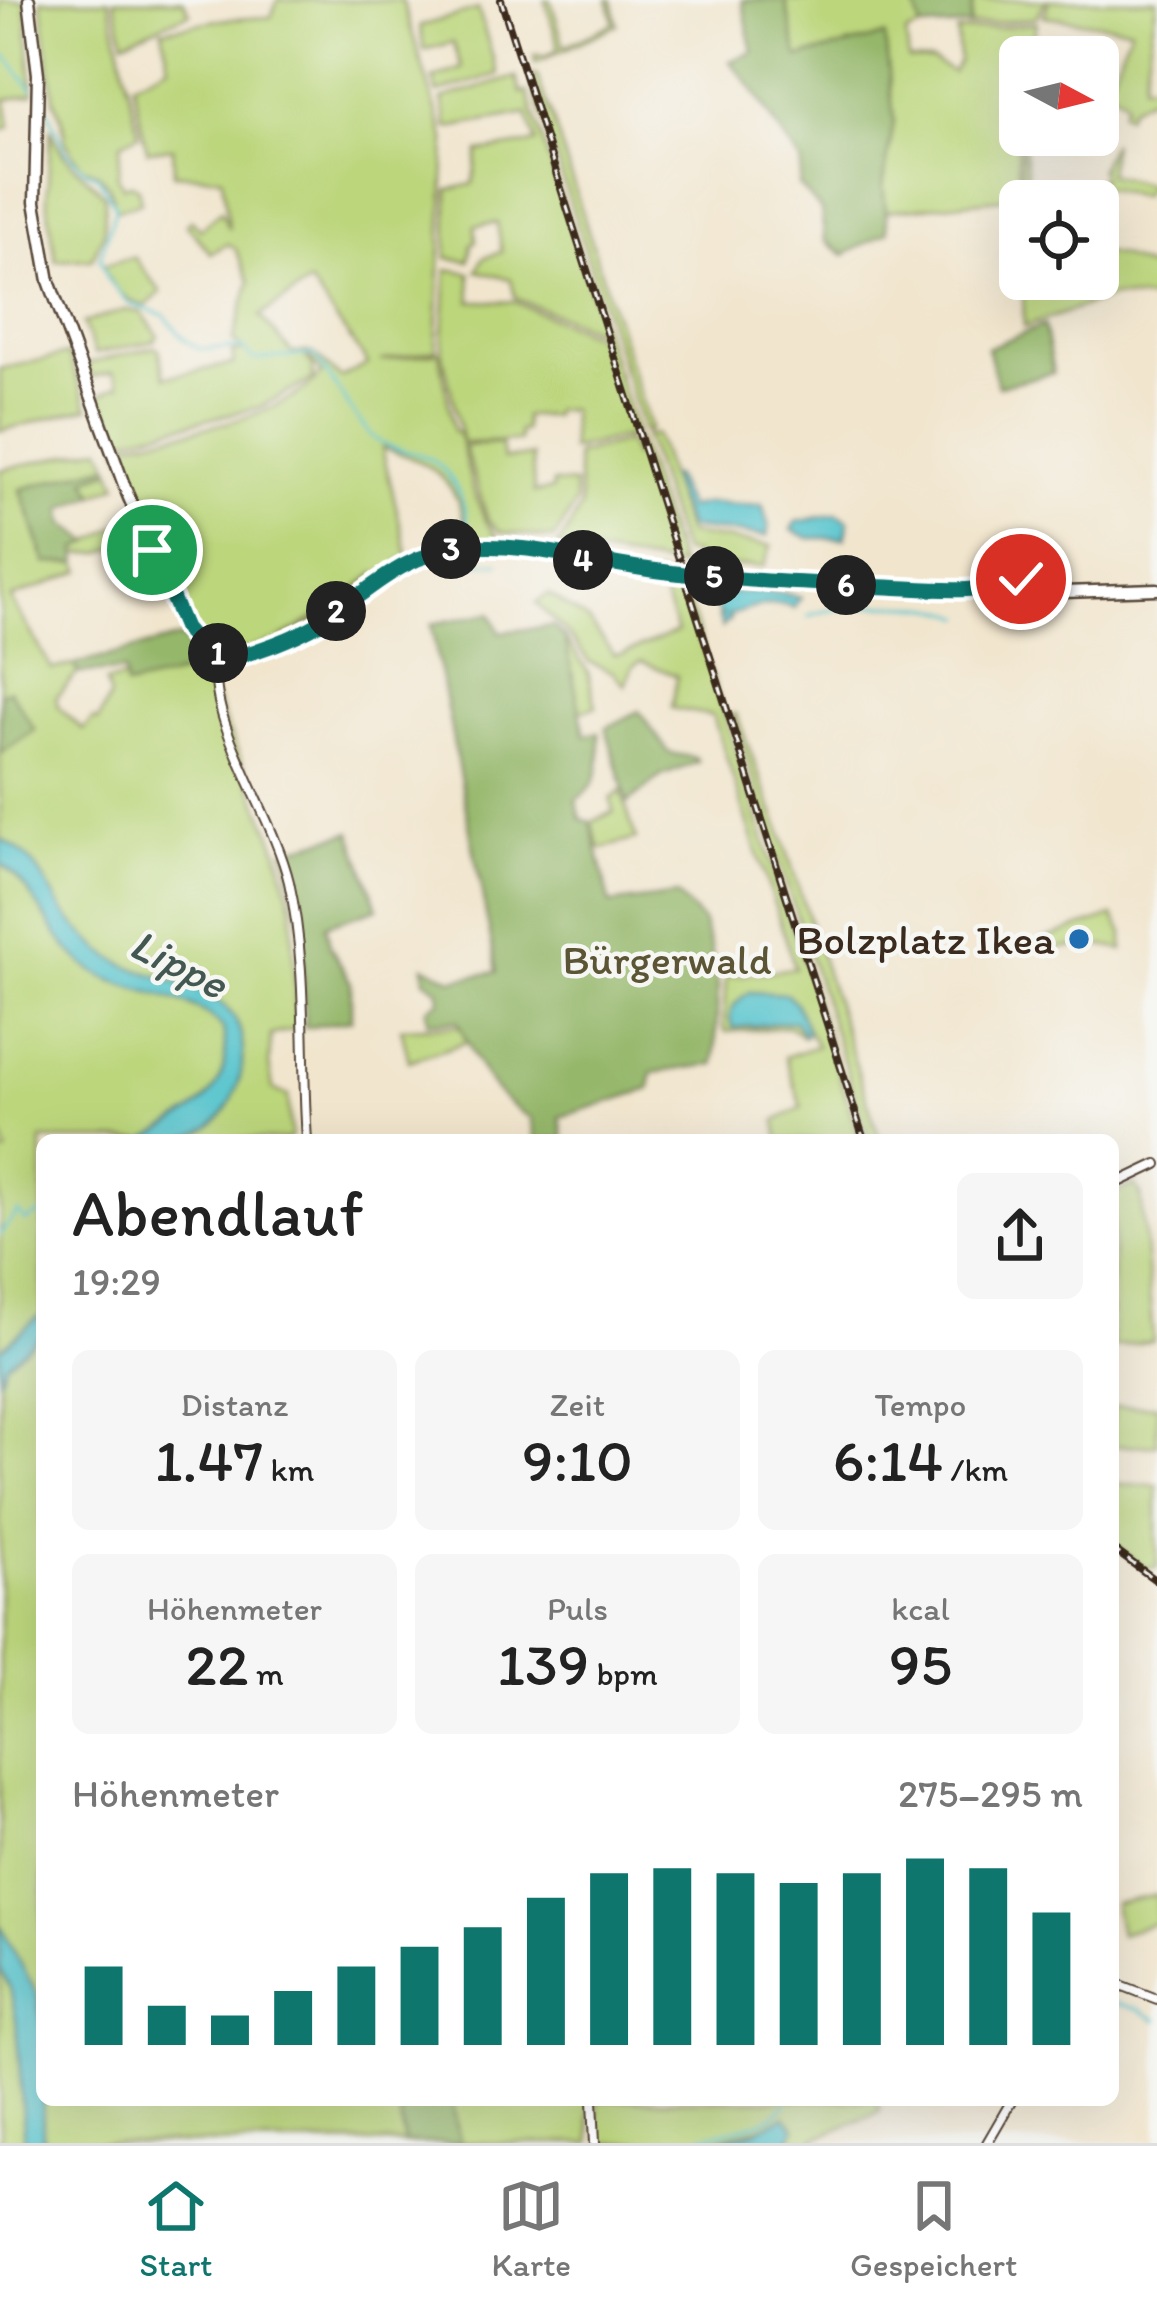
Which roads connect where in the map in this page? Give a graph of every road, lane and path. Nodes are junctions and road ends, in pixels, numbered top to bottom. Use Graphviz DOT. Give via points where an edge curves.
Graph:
graph roads {
  1 [pos="28,0"];
  2 [pos="1157,590"];
  3 [pos="209,656"];
  4 [pos="228,660"];
  5 [pos="216,675"];
  6 [pos="307,1134"];
  7 [pos="1157,1164"];
  8 [pos="1119,1182"];
  9 [pos="1119,1985"];
  10 [pos="1157,2000"];
  11 [pos="593,2106"];
  12 [pos="1009,2106"];
  13 [pos="596,2143"];
  14 [pos="987,2143"];
  1 -- 3 [label="main road" via="39,92 35,202 49,281 132,505 185,628"];
  2 -- 4 [label="main road" via="1032,590 1020,601 1011,590 745,579 459,548 409,561 307,630"];
  3 -- 4 [label="main road"];
  3 -- 5 [label="main road" via="207,668"];
  4 -- 5 [label="main road"];
  5 -- 6 [label="main road" via="219,705 291,890"];
  7 -- 8 [label="main road"];
  9 -- 10 [label="main road"];
  11 -- 13 [label="main road"];
  12 -- 14 [label="main road"];
}
